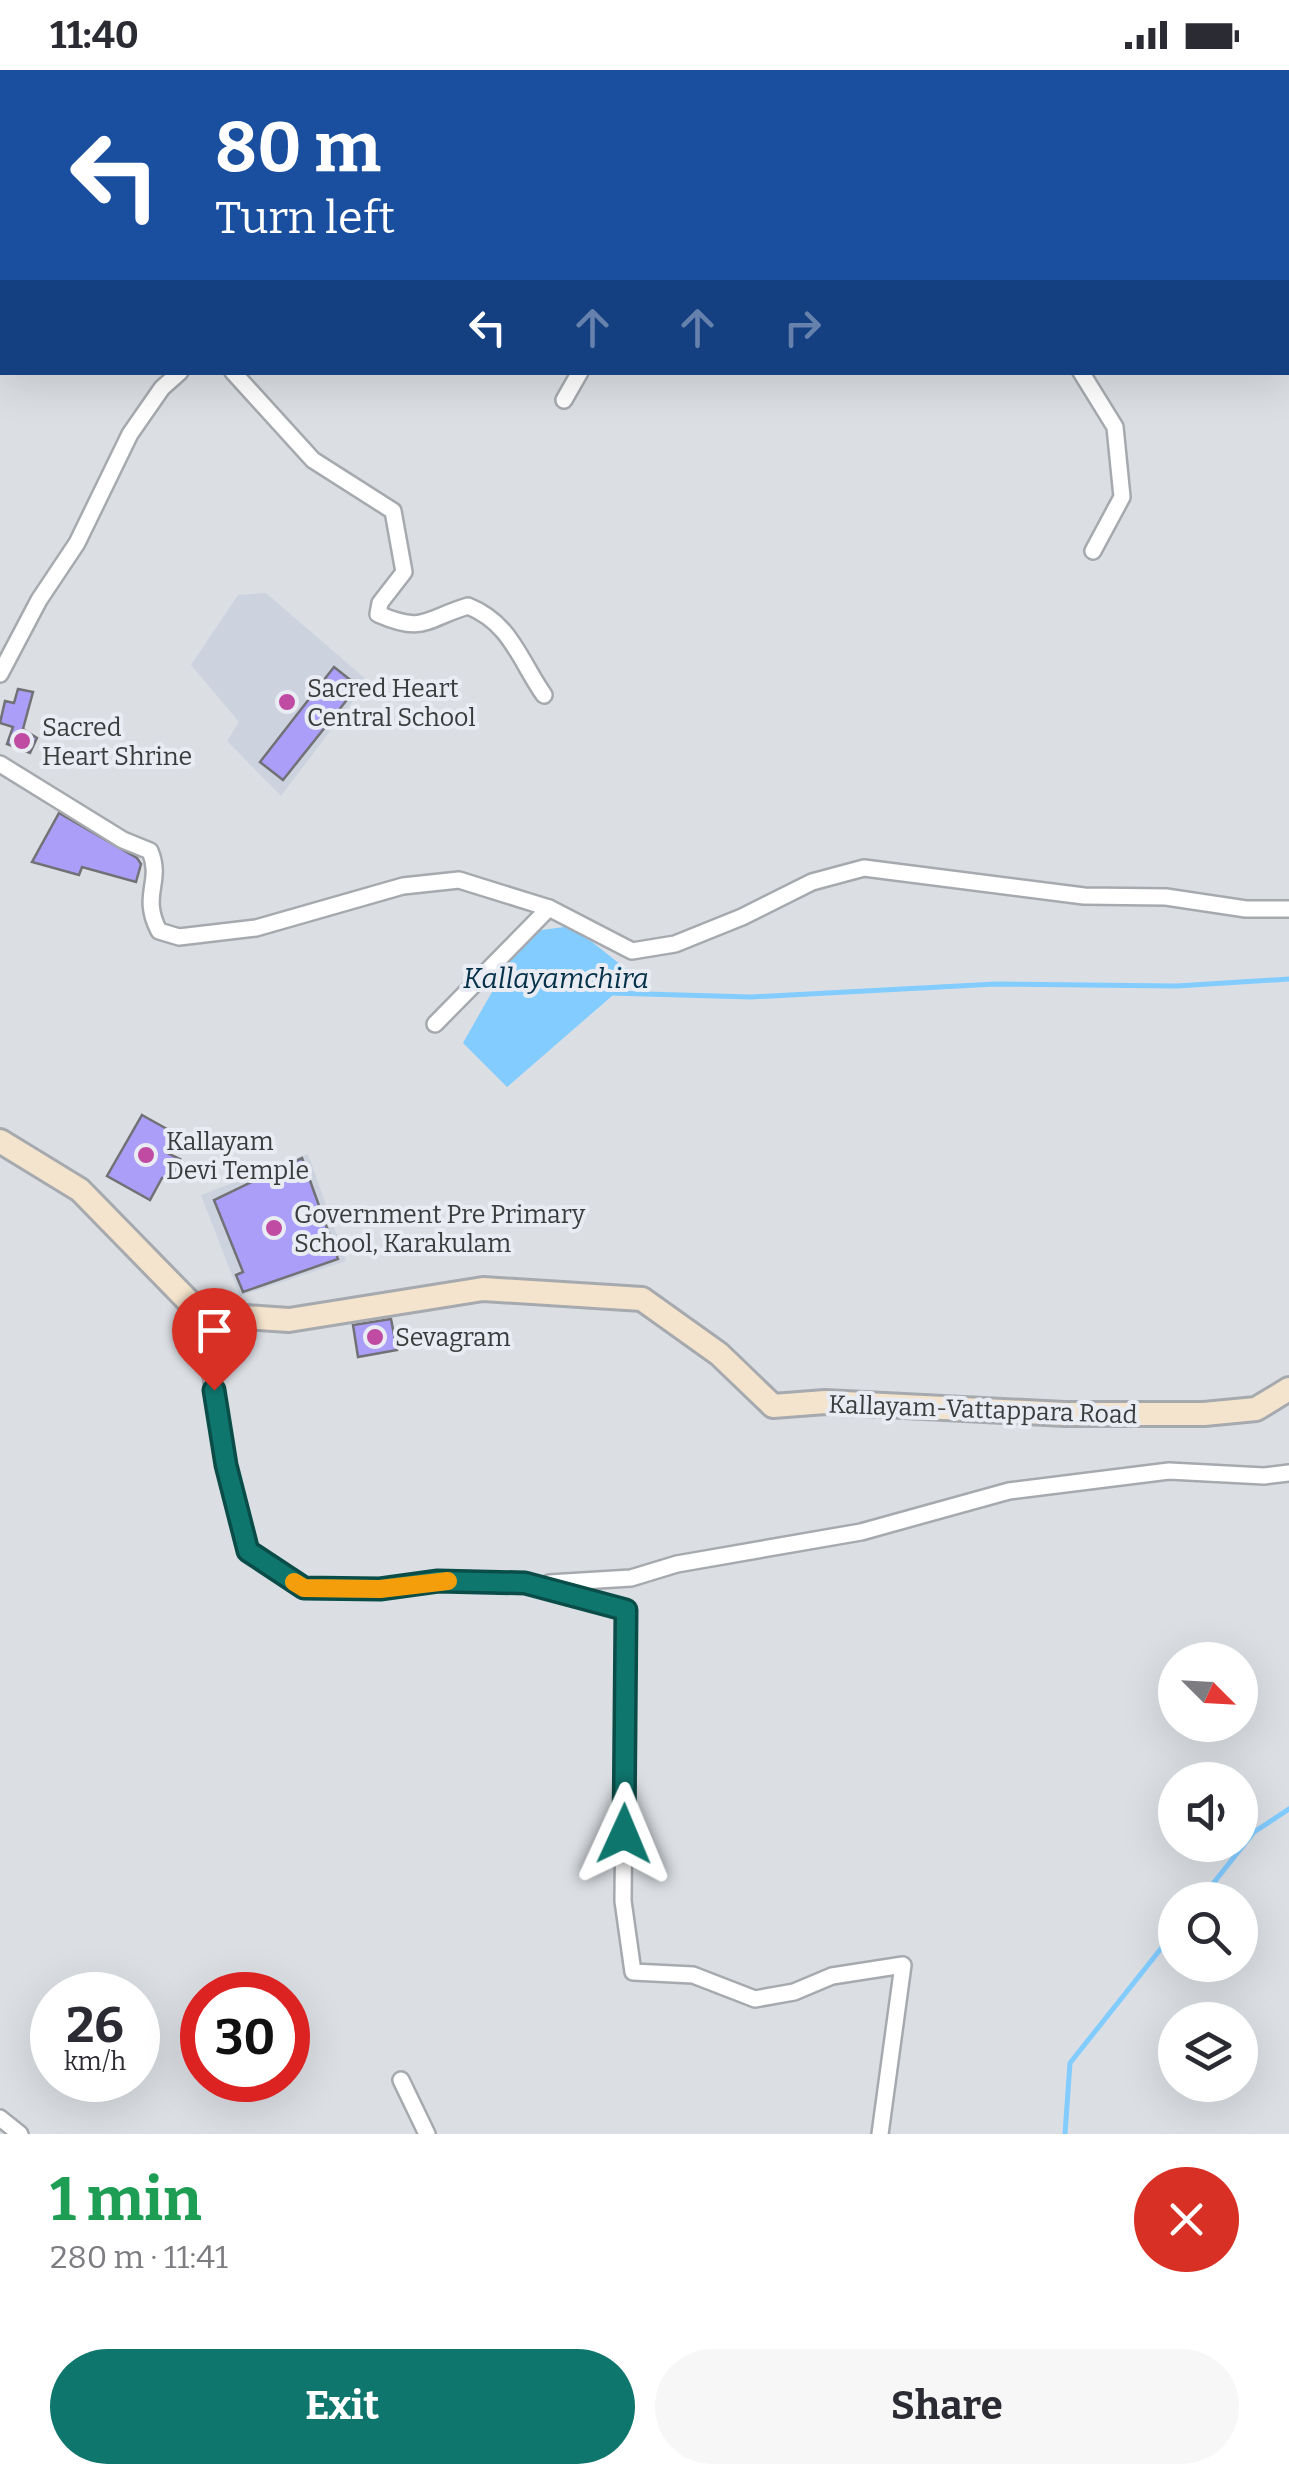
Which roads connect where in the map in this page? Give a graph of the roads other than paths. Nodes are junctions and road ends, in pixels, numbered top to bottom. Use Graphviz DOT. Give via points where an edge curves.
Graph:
graph roads {
  1 [pos="177,375"];
  2 [pos="236,375"];
  3 [pos="578,375"];
  4 [pos="1083,375"];
  5 [pos="564,400"];
  6 [pos="1093,551"];
  7 [pos="0,674"];
  8 [pos="544,695"];
  9 [pos="0,764"];
  10 [pos="548,908"];
  11 [pos="1289,909"];
  12 [pos="436,1024"];
  13 [pos="0,1140"];
  14 [pos="201,1314"];
  15 [pos="1289,1389"];
  16 [pos="1289,1473"];
  17 [pos="525,1583"];
  18 [pos="401,2080"];
  19 [pos="0,2118"];
  20 [pos="20,2134"];
  21 [pos="427,2134"];
  22 [pos="880,2134"];
  1 -- 7 [label="street" via="130,434"];
  2 -- 8 [label="street" via="314,460 393,511 404,572 378,614 420,626 468,606 486,613 516,642"];
  3 -- 5 [label="street"];
  4 -- 6 [label="street" via="1115,427 1122,497"];
  9 -- 10 [label="street" via="150,851 156,865 148,901 152,919 159,931 179,937 256,928 404,886 458,880"];
  10 -- 11 [label="street" via="632,952 675,944 812,882 864,868 1084,896"];
  10 -- 12 [label="street"];
  13 -- 14 [label="street" via="80,1190"];
  14 -- 15 [label="street, Kallayam-Vattappara Road" via="288,1320 483,1288 642,1299 720,1354 772,1406 1204,1414 1256,1409"];
  14 -- 17 [label="street" via="248,1551 304,1588"];
  16 -- 17 [label="street" via="1169,1471 1008,1491 861,1532 630,1578"];
  17 -- 22 [label="street" via="626,1610 623,1901 633,1972 693,1974 755,1999 832,1976 903,1965"];
  18 -- 21 [label="street"];
  19 -- 20 [label="street"];
}
